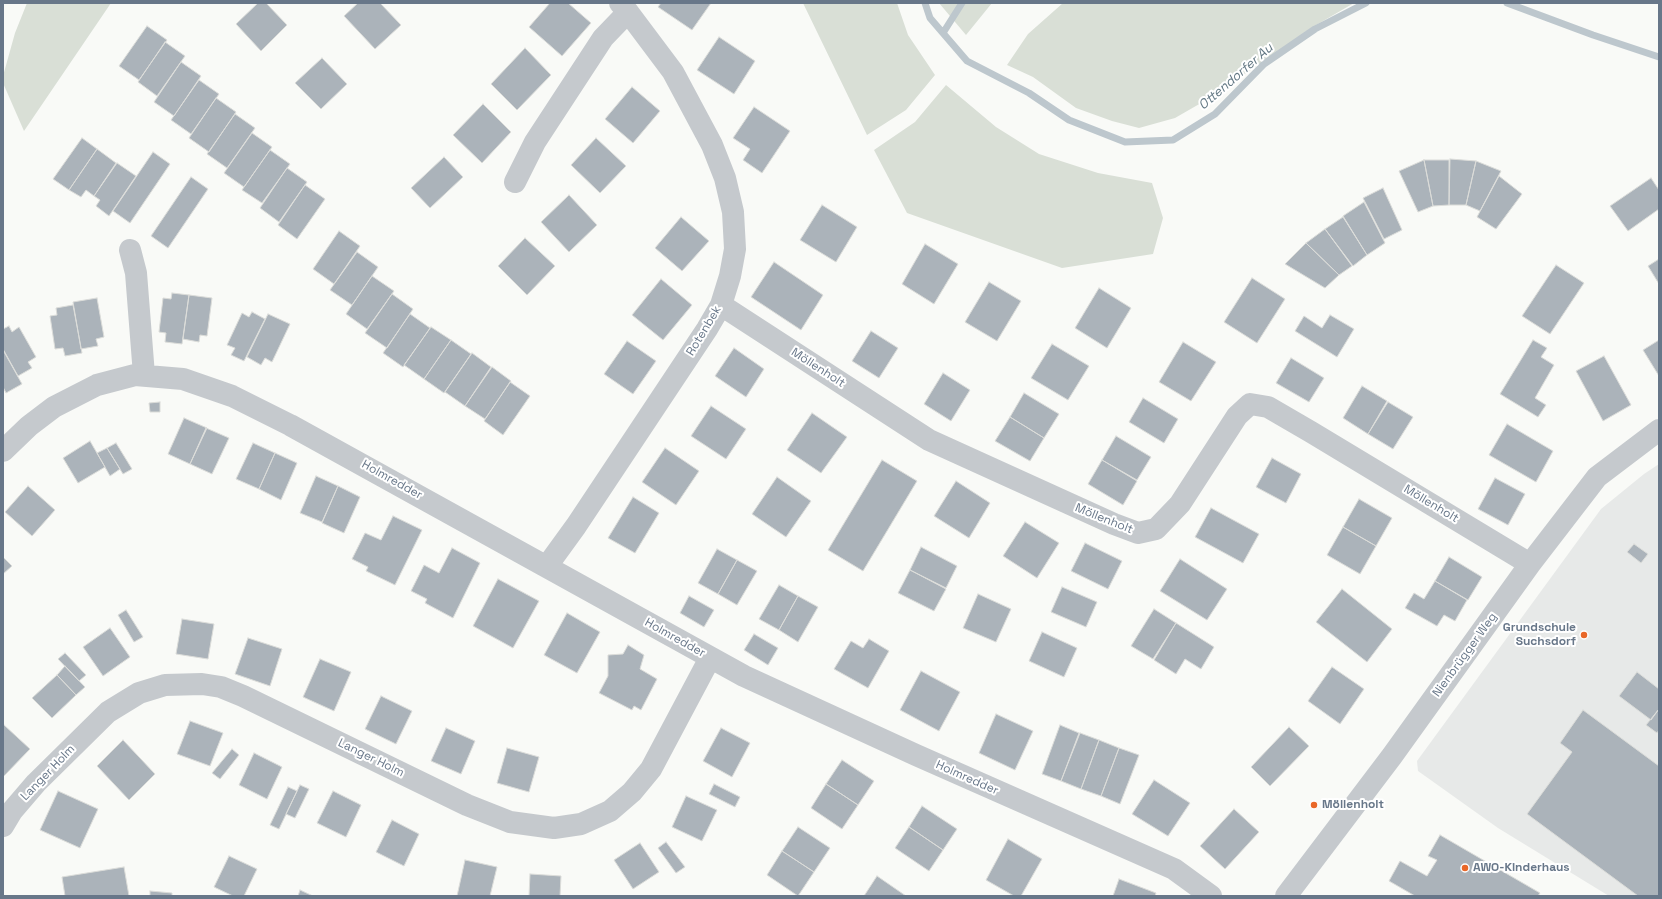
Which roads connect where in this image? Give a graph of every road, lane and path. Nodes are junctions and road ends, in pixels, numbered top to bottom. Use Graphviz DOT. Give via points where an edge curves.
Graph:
graph roads {
  1 [pos="624,7"];
  2 [pos="515,182"];
  3 [pos="130,250"];
  4 [pos="721,305"];
  5 [pos="144,375"];
  6 [pos="1659,430"];
  7 [pos="3,451"];
  8 [pos="1530,564"];
  9 [pos="547,566"];
  10 [pos="710,658"];
  11 [pos="3,826"];
  12 [pos="1210,896"];
  13 [pos="1286,896"];
  1 -- 2 [label="street, Rotenbek" via="535,142"];
  1 -- 4 [label="street, Rotenbek" via="673,72 712,145 725,178 733,212 735,249"];
  3 -- 5 [label="street" via="136,273"];
  4 -- 8 [label="street, Möllenholt" via="929,440 1138,533 1156,529 1180,504 1237,416 1250,404 1268,407 1305,428"];
  4 -- 9 [label="street, Rotenbek"];
  5 -- 7 [label="street, Holmredder" via="97,385 54,407 28,426"];
  5 -- 9 [label="street, Holmredder" via="183,379 232,396 290,425"];
  6 -- 8 [label="street, Nienbrügger Weg" via="1597,477"];
  8 -- 13 [label="street, Nienbrügger Weg" via="1392,756"];
  9 -- 10 [label="street, Holmredder"];
  10 -- 11 [label="street, Langer Holm" via="651,769 632,792 610,811 582,824 554,828 510,822 467,805 243,696 221,687 202,684 165,685 139,693 108,712 36,783"];
  10 -- 12 [label="street, Holmredder" via="916,755 1174,869"];
}
